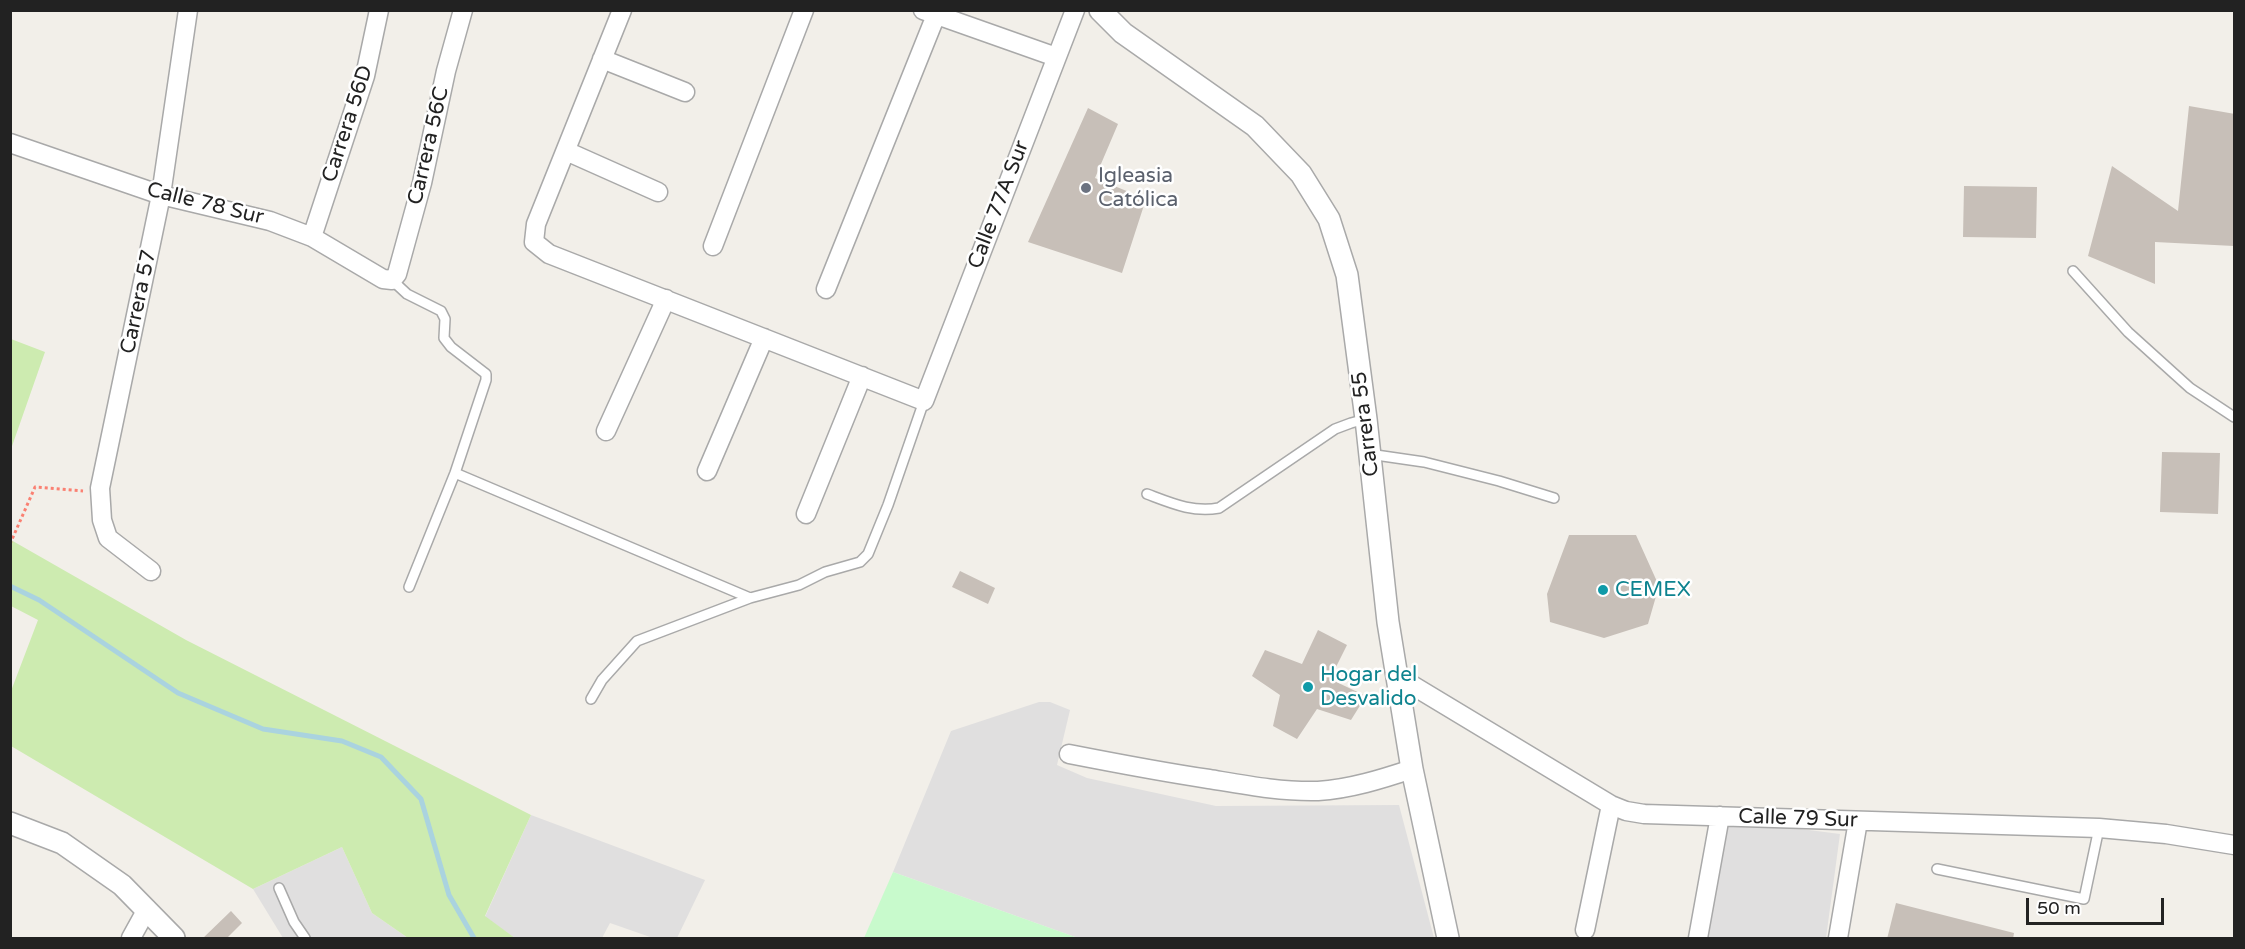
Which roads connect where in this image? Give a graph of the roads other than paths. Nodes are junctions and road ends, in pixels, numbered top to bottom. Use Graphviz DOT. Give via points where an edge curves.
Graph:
graph roads {
  1 [pos="188,10"];
  2 [pos="379,10"];
  3 [pos="463,10"];
  4 [pos="622,10"];
  5 [pos="804,10"];
  6 [pos="1075,10"];
  7 [pos="1100,10"];
  8 [pos="930,13"];
  9 [pos="1056,57"];
  10 [pos="602,59"];
  11 [pos="685,92"];
  12 [pos="10,143"];
  13 [pos="566,151"];
  14 [pos="658,192"];
  15 [pos="161,195"];
  16 [pos="312,237"];
  17 [pos="713,246"];
  18 [pos="2073,272"];
  19 [pos="392,280"];
  20 [pos="826,289"];
  21 [pos="666,299"];
  22 [pos="764,338"];
  23 [pos="862,376"];
  24 [pos="924,400"];
  25 [pos="2235,417"];
  26 [pos="1366,419"];
  27 [pos="606,431"];
  28 [pos="1369,454"];
  29 [pos="707,471"];
  30 [pos="455,473"];
  31 [pos="1147,494"];
  32 [pos="1554,498"];
  33 [pos="806,514"];
  34 [pos="151,571"];
  35 [pos="409,587"];
  36 [pos="750,598"];
  37 [pos="1397,676"];
  38 [pos="591,699"];
  39 [pos="1068,754"];
  40 [pos="1412,769"];
  41 [pos="1611,805"];
  42 [pos="1720,816"];
  43 [pos="1858,821"];
  44 [pos="10,823"];
  45 [pos="2099,828"];
  46 [pos="2235,845"];
  47 [pos="1937,869"];
  48 [pos="279,888"];
  49 [pos="147,909"];
  50 [pos="1585,930"];
  51 [pos="131,939"];
  52 [pos="174,939"];
  53 [pos="304,939"];
  54 [pos="1448,939"];
  55 [pos="1698,939"];
  56 [pos="1838,939"];
  1 -- 15 [label="street, Carrera 57"];
  2 -- 16 [label="street, Carrera 56D" via="365,76"];
  3 -- 19 [label="street, Carrera 56C" via="422,183 397,274"];
  4 -- 10 [label="street"];
  5 -- 17 [label="street"];
  6 -- 9 [label="street, Calle 77A Sur"];
  7 -- 26 [label="street, Carrera 55" via="1123,33 1255,126 1301,174 1329,219 1347,275"];
  8 -- 9 [label="street"];
  8 -- 20 [label="street"];
  9 -- 24 [label="street, Calle 77A Sur"];
  10 -- 11 [label="street"];
  10 -- 13 [label="street"];
  12 -- 15 [label="street, Calle 78 Sur"];
  13 -- 14 [label="street"];
  13 -- 21 [label="street" via="536,224 534,242 549,254"];
  15 -- 16 [label="street, Calle 78 Sur" via="270,221"];
  15 -- 34 [label="street, Carrera 57" via="100,488 102,520 108,538"];
  16 -- 19 [label="street, Calle 78 Sur" via="383,279"];
  18 -- 25 [label="lane" via="2128,332 2190,388"];
  19 -- 30 [label="lane" via="407,294 441,311 445,319 444,338 486,374"];
  21 -- 22 [label="street"];
  21 -- 27 [label="street"];
  22 -- 23 [label="street"];
  22 -- 29 [label="street"];
  23 -- 24 [label="street"];
  23 -- 33 [label="street"];
  24 -- 36 [label="lane" via="868,554 848,567"];
  26 -- 28 [label="street, Carrera 55"];
  26 -- 31 [label="lane" via="1335,429 1220,508 1192,509"];
  28 -- 32 [label="lane" via="1424,462"];
  28 -- 37 [label="street, Carrera 55"];
  30 -- 35 [label="lane"];
  30 -- 36 [label="lane"];
  36 -- 38 [label="lane" via="637,641 602,680"];
  37 -- 40 [label="street, Carrera 55"];
  37 -- 41 [label="street, Calle 79 Sur"];
  39 -- 40 [label="street" via="1257,788 1288,790 1320,791 1350,786"];
  40 -- 54 [label="street, Carrera 55"];
  41 -- 42 [label="street, Calle 79 Sur" via="1644,814"];
  41 -- 50 [label="street"];
  42 -- 43 [label="street, Calle 79 Sur"];
  42 -- 55 [label="street"];
  43 -- 45 [label="street, Calle 79 Sur"];
  43 -- 56 [label="street"];
  44 -- 49 [label="street" via="62,843 122,885"];
  45 -- 46 [label="street, Calle 79 Sur"];
  45 -- 47 [label="lane" via="2084,899"];
  48 -- 53 [label="lane"];
  49 -- 51 [label="street"];
  49 -- 52 [label="street"];
}
